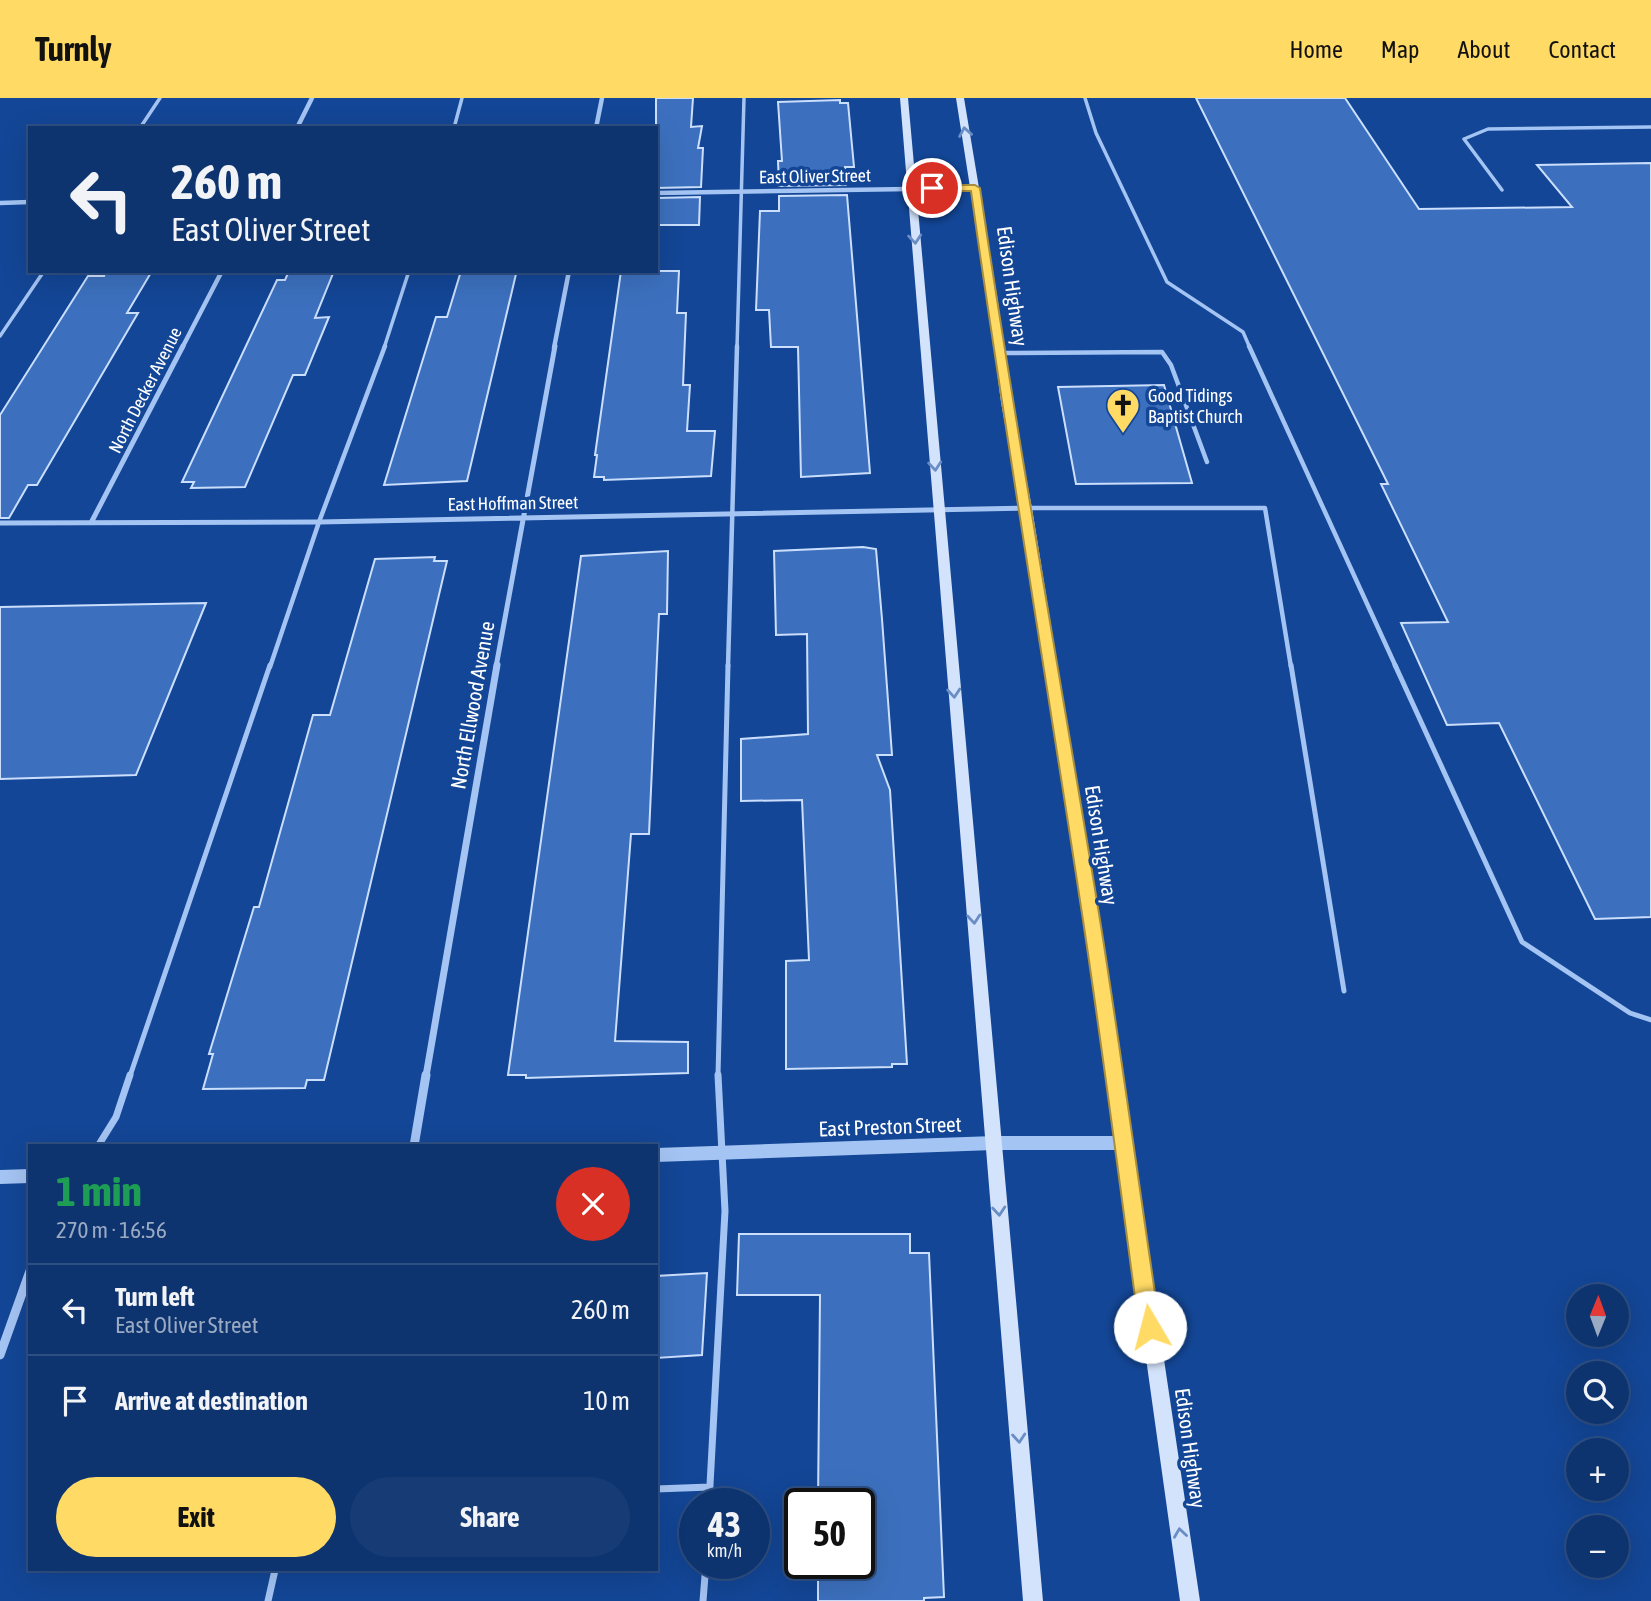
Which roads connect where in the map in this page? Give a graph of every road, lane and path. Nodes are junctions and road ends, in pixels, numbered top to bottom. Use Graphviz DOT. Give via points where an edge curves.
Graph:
graph roads {
  1 [pos="160,98"];
  2 [pos="312,98"];
  3 [pos="462,98"];
  4 [pos="602,98"];
  5 [pos="744,98"];
  6 [pos="904,98"];
  7 [pos="960,98"];
  8 [pos="1085,98"];
  9 [pos="141,126"];
  10 [pos="298,126"];
  11 [pos="455,126"];
  12 [pos="596,126"];
  13 [pos="1651,127"];
  14 [pos="975,188"];
  15 [pos="911,189"];
  16 [pos="1502,190"];
  17 [pos="743,191"];
  18 [pos="658,193"];
  19 [pos="28,202"];
  20 [pos="0,203"];
  21 [pos="43,273"];
  22 [pos="221,273"];
  23 [pos="408,273"];
  24 [pos="569,273"];
  25 [pos="0,336"];
  26 [pos="1000,354"];
  27 [pos="1207,462"];
  28 [pos="1026,508"];
  29 [pos="938,509"];
  30 [pos="732,513"];
  31 [pos="522,517"];
  32 [pos="93,521"];
  33 [pos="320,522"];
  34 [pos="0,523"];
  35 [pos="1344,992"];
  36 [pos="1651,1020"];
  37 [pos="994,1143"];
  38 [pos="1125,1143"];
  39 [pos="99,1144"];
  40 [pos="414,1144"];
  41 [pos="720,1153"];
  42 [pos="658,1155"];
  43 [pos="28,1176"];
  44 [pos="0,1177"];
  45 [pos="28,1276"];
  46 [pos="0,1355"];
  47 [pos="710,1487"];
  48 [pos="658,1489"];
  49 [pos="275,1571"];
  50 [pos="705,1579"];
  51 [pos="268,1601"];
  52 [pos="704,1601"];
  53 [pos="1033,1601"];
  54 [pos="1190,1601"];
  1 -- 9 [label="lane"];
  2 -- 10 [label="street"];
  3 -- 11 [label="lane"];
  4 -- 12 [label="street"];
  5 -- 17 [label="lane"];
  6 -- 15 [label="main road"];
  14 -- 7 [label="main road, Edison Highway, one-way"];
  8 -- 36 [label="lane" via="1096,133 1167,282 1243,332 1522,942 1630,1013"];
  13 -- 16 [label="lane" via="1488,129 1464,139"];
  14 -- 15 [label="street, East Oliver Street"];
  14 -- 26 [label="main road, Edison Highway"];
  15 -- 17 [label="street, East Oliver Street"];
  15 -- 29 [label="main road, one-way"];
  17 -- 18 [label="street, East Oliver Street"];
  17 -- 30 [label="lane"];
  19 -- 20 [label="street"];
  21 -- 25 [label="lane"];
  22 -- 32 [label="street, North Decker Avenue"];
  23 -- 33 [label="lane"];
  24 -- 31 [label="street, North Ellwood Avenue"];
  26 -- 27 [label="lane" via="1163,352"];
  26 -- 28 [label="main road, Edison Highway"];
  28 -- 29 [label="street, East Hoffman Street"];
  28 -- 35 [label="lane" via="1265,508"];
  28 -- 38 [label="main road, Edison Highway"];
  29 -- 30 [label="street, East Hoffman Street"];
  29 -- 37 [label="main road, one-way"];
  30 -- 31 [label="street, East Hoffman Street"];
  30 -- 41 [label="lane"];
  31 -- 33 [label="street, East Hoffman Street"];
  31 -- 40 [label="street, North Ellwood Avenue"];
  32 -- 33 [label="street, East Hoffman Street"];
  32 -- 34 [label="street, East Hoffman Street"];
  33 -- 39 [label="lane" via="116,1117"];
  37 -- 38 [label="street, East Preston Street"];
  37 -- 41 [label="street, East Preston Street"];
  37 -- 53 [label="main road, one-way"];
  54 -- 38 [label="main road, Edison Highway, one-way"];
  41 -- 42 [label="street, East Preston Street"];
  41 -- 47 [label="lane" via="725,1211"];
  43 -- 44 [label="street"];
  45 -- 46 [label="street"];
  47 -- 48 [label="lane"];
  49 -- 51 [label="lane"];
  50 -- 52 [label="lane"];
}
